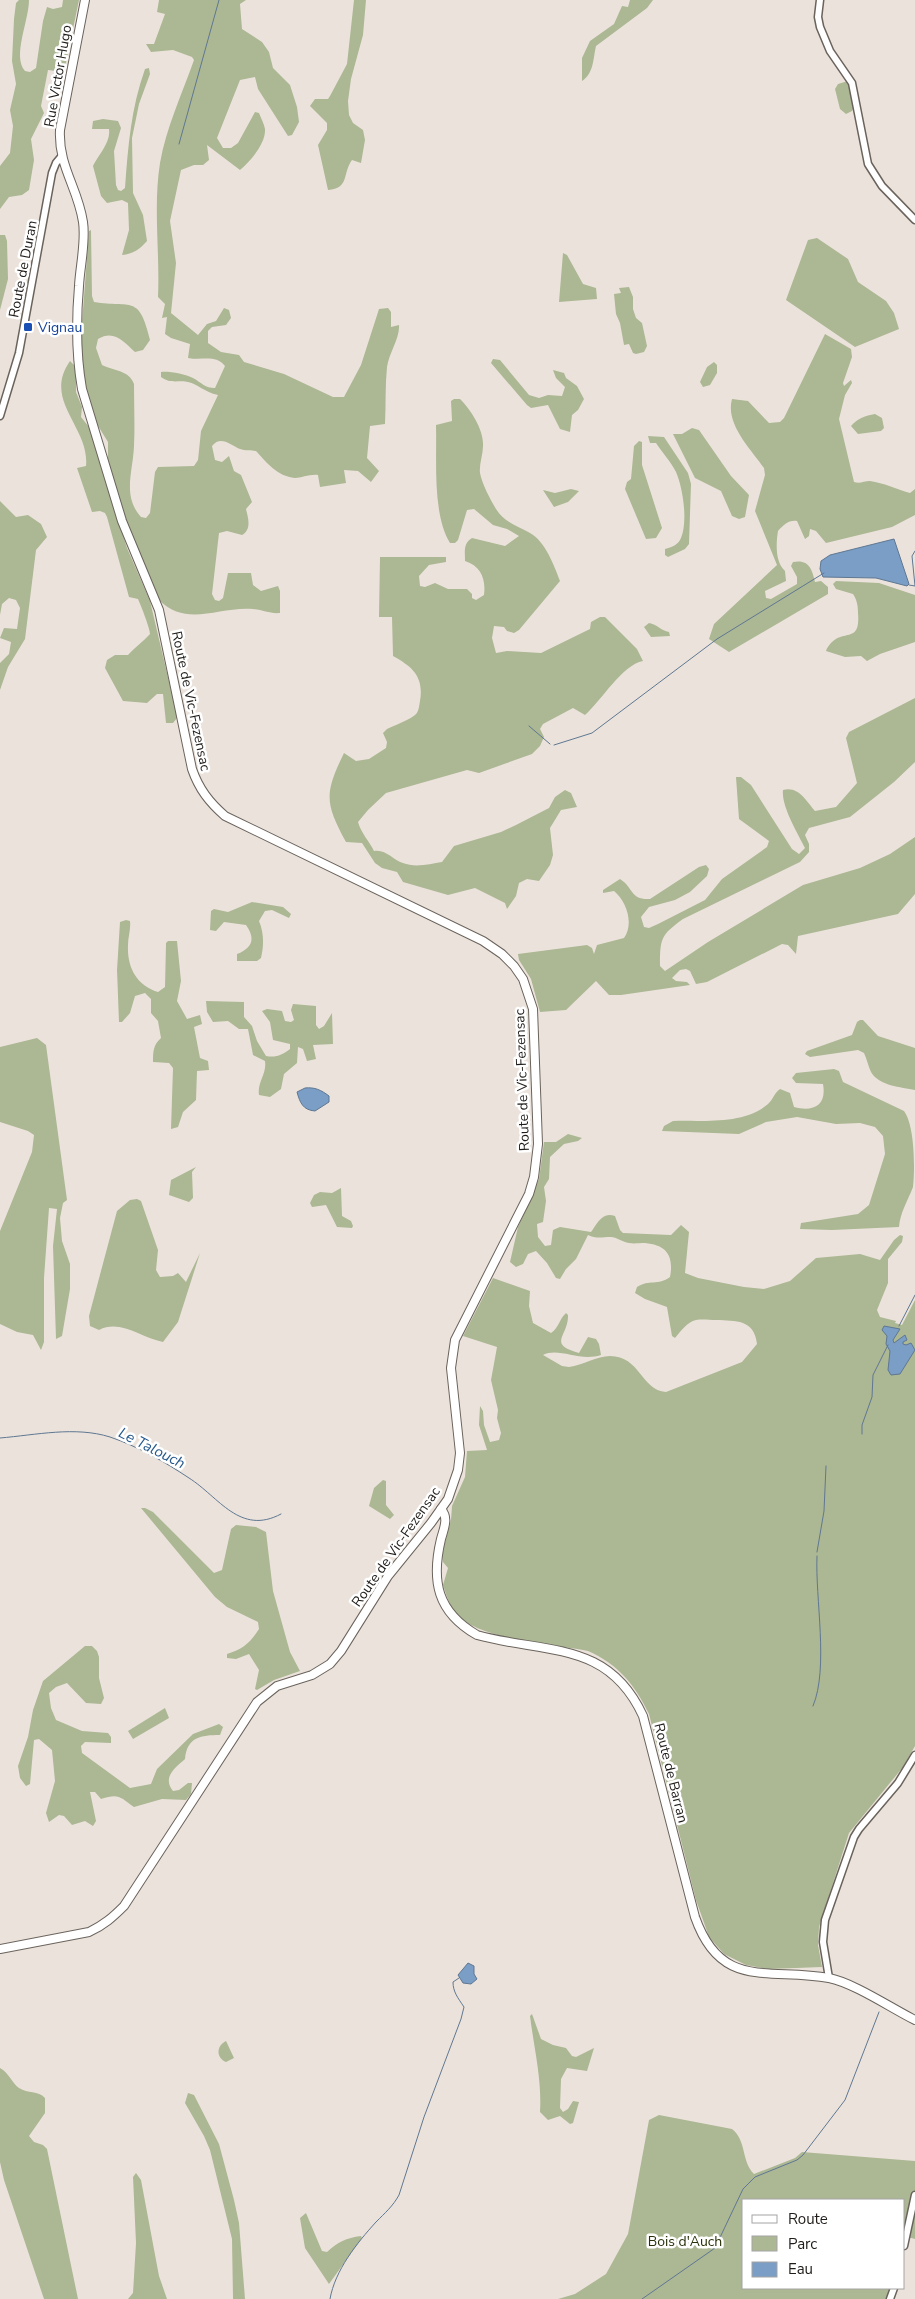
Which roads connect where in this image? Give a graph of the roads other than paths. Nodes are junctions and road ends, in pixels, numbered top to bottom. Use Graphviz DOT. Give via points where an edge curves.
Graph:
graph roads {
  1 [pos="85,0"];
  2 [pos="820,0"];
  3 [pos="61,158"];
  4 [pos="915,220"];
  5 [pos="0,416"];
  6 [pos="441,1509"];
  7 [pos="915,1754"];
  8 [pos="0,1949"];
  9 [pos="829,1978"];
  10 [pos="915,2020"];
  11 [pos="915,2195"];
  12 [pos="905,2241"];
  1 -- 3 [label="main road, Rue Victor Hugo" via="60,130"];
  2 -- 4 [label="street" via="818,17 830,51 852,83 868,164 882,186"];
  3 -- 5 [label="street, Route de Duran" via="52,173 19,353"];
  3 -- 6 [label="main road, Route de Vic-Fezensac" via="83,222 77,329 82,389 122,521 159,610 198,786 213,806 242,826 483,941 514,966 529,994 534,1016 538,1144 534,1177 529,1194 455,1340 451,1368 460,1452 454,1484"];
  6 -- 8 [label="main road, Route de Vic-Fezensac" via="395,1566 330,1664 312,1676 277,1686 257,1702 124,1906 113,1917 89,1932"];
  6 -- 9 [label="main road, Route de Barran" via="446,1518 437,1558 437,1580 444,1605 463,1627 477,1635 590,1659 612,1671 631,1692 644,1716 695,1917 707,1944 716,1955 729,1964 760,1974"];
  7 -- 9 [label="street" via="898,1783 854,1837 825,1920 823,1942"];
  9 -- 10 [label="main road, Route de Barran"];
  11 -- 12 [label="street"];
}
